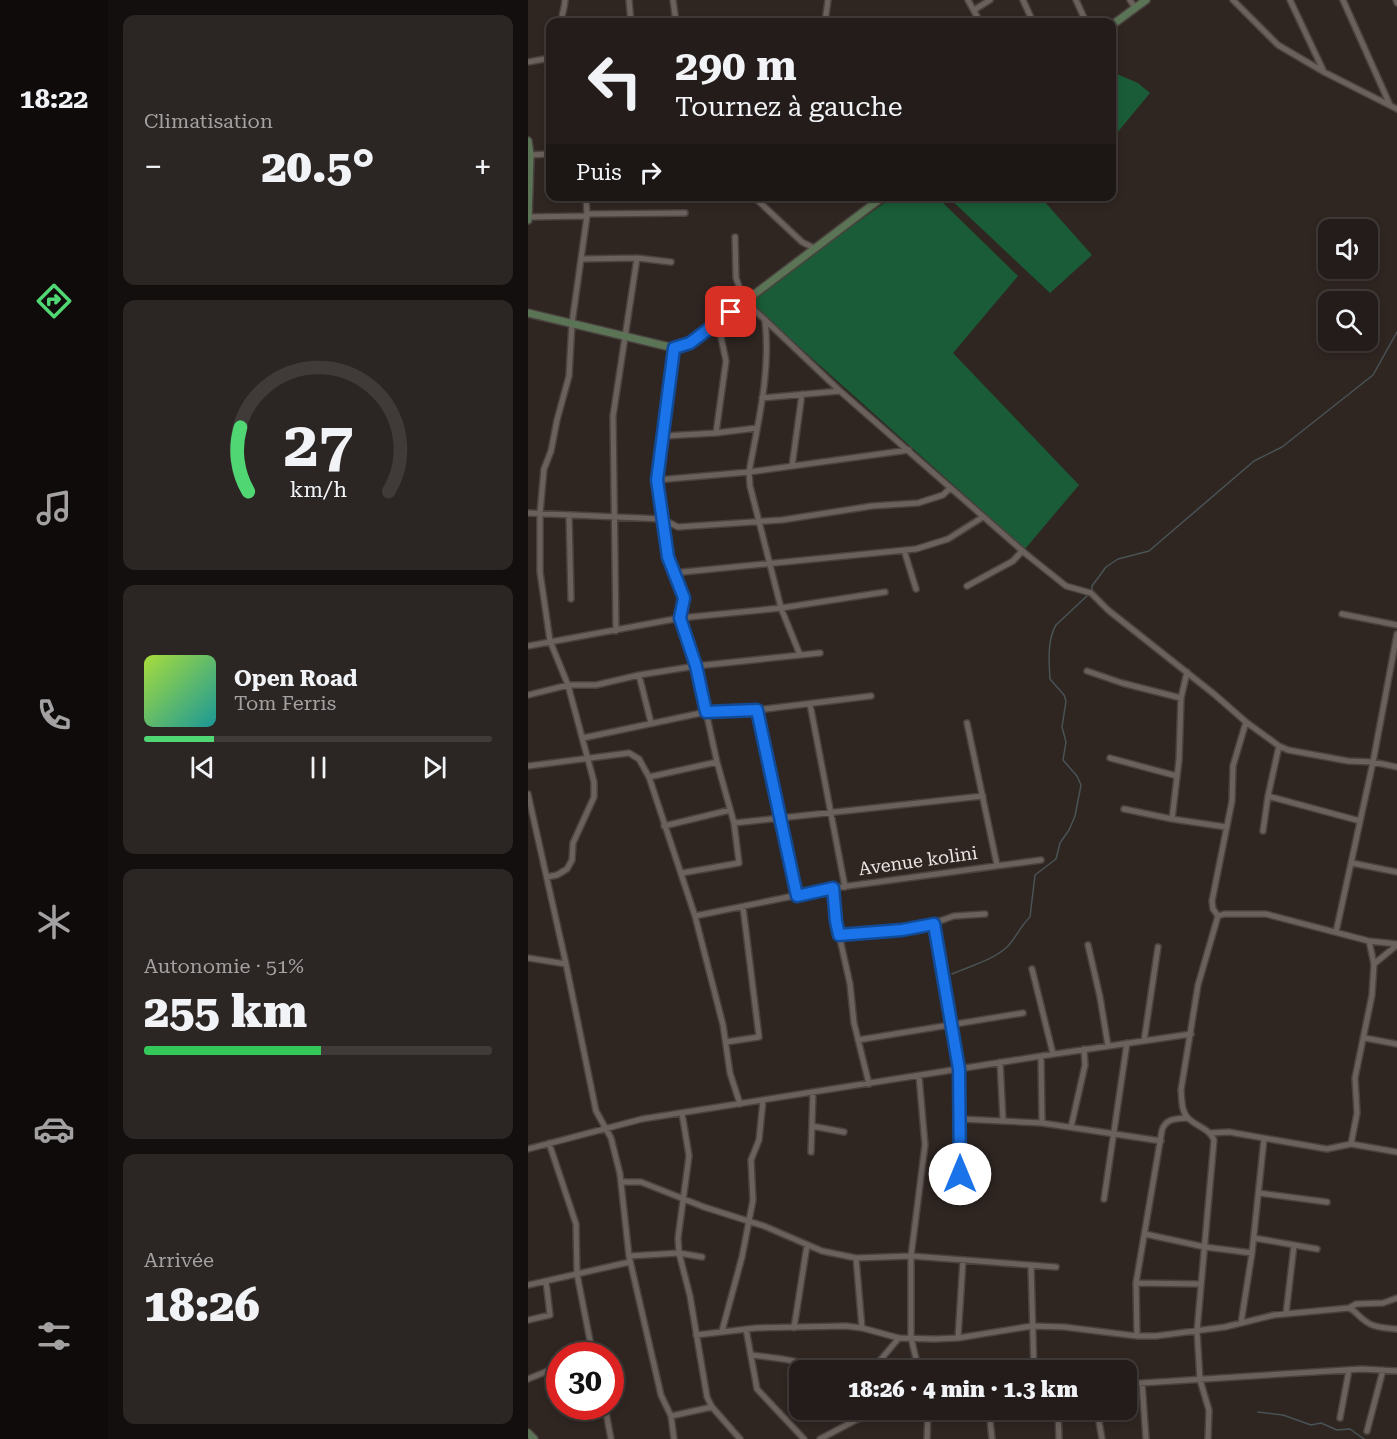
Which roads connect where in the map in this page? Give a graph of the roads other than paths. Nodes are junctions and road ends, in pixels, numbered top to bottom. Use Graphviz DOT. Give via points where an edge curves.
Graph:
graph roads {
  1 [pos="565,0"];
  2 [pos="629,0"];
  3 [pos="673,0"];
  4 [pos="828,0"];
  5 [pos="968,0"];
  6 [pos="990,0"];
  7 [pos="1023,0"];
  8 [pos="1076,0"];
  9 [pos="1130,0"];
  10 [pos="1146,0"];
  11 [pos="1233,0"];
  12 [pos="1290,0"];
  13 [pos="1343,0"];
  14 [pos="1135,8"];
  15 [pos="974,10"];
  16 [pos="561,18"];
  17 [pos="631,18"];
  18 [pos="675,18"];
  19 [pos="826,18"];
  20 [pos="978,18"];
  21 [pos="1031,18"];
  22 [pos="1084,18"];
  23 [pos="1116,22"];
  24 [pos="546,59"];
  25 [pos="528,62"];
  26 [pos="1324,72"];
  27 [pos="1390,105"];
  28 [pos="1397,109"];
  29 [pos="528,141"];
  30 [pos="546,154"];
  31 [pos="529,155"];
  32 [pos="586,201"];
  33 [pos="758,201"];
  34 [pos="877,201"];
  35 [pos="685,213"];
  36 [pos="587,215"];
  37 [pos="528,219"];
  38 [pos="735,237"];
  39 [pos="814,248"];
  40 [pos="637,258"];
  41 [pos="581,259"];
  42 [pos="671,262"];
  43 [pos="744,300"];
  44 [pos="528,313"];
  45 [pos="765,320"];
  46 [pos="572,323"];
  47 [pos="718,324"];
  48 [pos="625,336"];
  49 [pos="674,348"];
  50 [pos="840,391"];
  51 [pos="802,394"];
  52 [pos="762,398"];
  53 [pos="757,428"];
  54 [pos="716,433"];
  55 [pos="664,436"];
  56 [pos="909,450"];
  57 [pos="792,466"];
  58 [pos="749,472"];
  59 [pos="657,480"];
  60 [pos="950,488"];
  61 [pos="528,513"];
  62 [pos="540,513"];
  63 [pos="569,515"];
  64 [pos="983,517"];
  65 [pos="614,518"];
  66 [pos="662,519"];
  67 [pos="759,522"];
  68 [pos="904,550"];
  69 [pos="1022,551"];
  70 [pos="771,564"];
  71 [pos="673,573"];
  72 [pos="967,586"];
  73 [pos="916,589"];
  74 [pos="885,592"];
  75 [pos="571,599"];
  76 [pos="781,608"];
  77 [pos="1342,614"];
  78 [pos="680,618"];
  79 [pos="1397,625"];
  80 [pos="616,631"];
  81 [pos="1397,634"];
  82 [pos="550,641"];
  83 [pos="528,646"];
  84 [pos="820,653"];
  85 [pos="800,655"];
  86 [pos="696,666"];
  87 [pos="1087,671"];
  88 [pos="1187,672"];
  89 [pos="639,675"];
  90 [pos="568,685"];
  91 [pos="528,695"];
  92 [pos="871,696"];
  93 [pos="1181,698"];
  94 [pos="810,704"];
  95 [pos="757,710"];
  96 [pos="706,712"];
  97 [pos="1246,722"];
  98 [pos="651,723"];
  99 [pos="968,723"];
  100 [pos="583,738"];
  101 [pos="1279,746"];
  102 [pos="588,757"];
  103 [pos="1110,758"];
  104 [pos="717,762"];
  105 [pos="1373,762"];
  106 [pos="528,766"];
  107 [pos="1397,767"];
  108 [pos="1177,776"];
  109 [pos="649,777"];
  110 [pos="528,794"];
  111 [pos="983,796"];
  112 [pos="1268,796"];
  113 [pos="1124,808"];
  114 [pos="730,810"];
  115 [pos="832,813"];
  116 [pos="780,817"];
  117 [pos="1172,819"];
  118 [pos="1360,821"];
  119 [pos="734,823"];
  120 [pos="664,826"];
  121 [pos="1226,827"];
  122 [pos="1263,831"];
  123 [pos="1041,860"];
  124 [pos="1352,862"];
  125 [pos="997,865"];
  126 [pos="1397,872"];
  127 [pos="682,873"];
  128 [pos="547,877"];
  129 [pos="845,887"];
  130 [pos="833,888"];
  131 [pos="797,896"];
  132 [pos="743,907"];
  133 [pos="985,914"];
  134 [pos="695,916"];
  135 [pos="1218,916"];
  136 [pos="934,924"];
  137 [pos="1336,932"];
  138 [pos="839,935"];
  139 [pos="1369,941"];
  140 [pos="1397,944"];
  141 [pos="1088,945"];
  142 [pos="1158,946"];
  143 [pos="528,958"];
  144 [pos="566,964"];
  145 [pos="1374,964"];
  146 [pos="1032,969"];
  147 [pos="1023,1013"];
  148 [pos="951,1024"];
  149 [pos="1191,1034"];
  150 [pos="1365,1038"];
  151 [pos="858,1040"];
  152 [pos="1144,1041"];
  153 [pos="726,1042"];
  154 [pos="1127,1043"];
  155 [pos="1397,1044"];
  156 [pos="1108,1046"];
  157 [pos="1084,1049"];
  158 [pos="1053,1054"];
  159 [pos="1041,1056"];
  160 [pos="1000,1062"];
  161 [pos="959,1069"];
  162 [pos="920,1076"];
  163 [pos="869,1084"];
  164 [pos="813,1093"];
  165 [pos="763,1101"];
  166 [pos="740,1104"];
  167 [pos="682,1113"];
  168 [pos="1187,1118"];
  169 [pos="960,1119"];
  170 [pos="1003,1120"];
  171 [pos="1042,1123"];
  172 [pos="812,1126"];
  173 [pos="1071,1127"];
  174 [pos="604,1128"];
  175 [pos="844,1132"];
  176 [pos="1211,1133"];
  177 [pos="1114,1134"];
  178 [pos="1264,1139"];
  179 [pos="1161,1141"];
  180 [pos="549,1143"];
  181 [pos="1351,1144"];
  182 [pos="528,1149"];
  183 [pos="811,1152"];
  184 [pos="1397,1152"];
  185 [pos="960,1174"];
  186 [pos="621,1182"];
  187 [pos="1258,1193"];
  188 [pos="1104,1198"];
  189 [pos="684,1199"];
  190 [pos="1327,1202"];
  191 [pos="748,1221"];
  192 [pos="1145,1234"];
  193 [pos="1254,1238"];
  194 [pos="807,1245"];
  195 [pos="1294,1245"];
  196 [pos="1204,1247"];
  197 [pos="1317,1249"];
  198 [pos="679,1253"];
  199 [pos="1252,1253"];
  200 [pos="911,1256"];
  201 [pos="702,1257"];
  202 [pos="856,1258"];
  203 [pos="630,1259"];
  204 [pos="963,1260"];
  205 [pos="1031,1266"];
  206 [pos="1056,1267"];
  207 [pos="578,1274"];
  208 [pos="546,1281"];
  209 [pos="1136,1283"];
  210 [pos="1201,1284"];
  211 [pos="528,1285"];
  212 [pos="1397,1298"];
  213 [pos="1349,1308"];
  214 [pos="1286,1314"];
  215 [pos="528,1320"];
  216 [pos="1241,1323"];
  217 [pos="1032,1326"];
  218 [pos="794,1328"];
  219 [pos="862,1328"];
  220 [pos="746,1329"];
  221 [pos="1397,1329"];
  222 [pos="722,1331"];
  223 [pos="1197,1331"];
  224 [pos="696,1335"];
  225 [pos="1137,1336"];
  226 [pos="899,1338"];
  227 [pos="911,1338"];
  228 [pos="958,1338"];
  229 [pos="590,1342"];
  230 [pos="751,1355"];
  231 [pos="789,1360"];
  232 [pos="880,1360"];
  233 [pos="916,1360"];
  234 [pos="1034,1360"];
  235 [pos="1349,1370"];
  236 [pos="1383,1370"];
  237 [pos="1397,1371"];
  238 [pos="546,1372"];
  239 [pos="528,1379"];
  240 [pos="1200,1380"];
  241 [pos="1137,1383"];
  242 [pos="1142,1383"];
  243 [pos="712,1407"];
  244 [pos="671,1416"];
  245 [pos="1340,1418"];
  246 [pos="607,1420"];
  247 [pos="856,1420"];
  248 [pos="928,1420"];
  249 [pos="990,1420"];
  250 [pos="1058,1420"];
  251 [pos="1099,1420"];
  252 [pos="1367,1431"];
  253 [pos="528,1433"];
  254 [pos="534,1439"];
  255 [pos="611,1439"];
  256 [pos="674,1439"];
  257 [pos="740,1439"];
  258 [pos="804,1439"];
  259 [pos="820,1439"];
  260 [pos="927,1439"];
  261 [pos="992,1439"];
  262 [pos="1059,1439"];
  263 [pos="1102,1439"];
  264 [pos="1146,1439"];
  265 [pos="1208,1439"];
  1 -- 16 [label="street"];
  2 -- 17 [label="street"];
  3 -- 18 [label="street"];
  4 -- 19 [label="street"];
  5 -- 15 [label="street"];
  6 -- 15 [label="street"];
  7 -- 21 [label="street"];
  8 -- 22 [label="street"];
  9 -- 14 [label="street"];
  10 -- 14 [label="street"];
  11 -- 26 [label="street" via="1278,45"];
  12 -- 26 [label="street"];
  13 -- 27 [label="street"];
  14 -- 23 [label="street"];
  15 -- 20 [label="street"];
  24 -- 25 [label="street"];
  26 -- 27 [label="street"];
  27 -- 28 [label="street"];
  29 -- 31 [label="street"];
  30 -- 31 [label="street"];
  31 -- 37 [label="street"];
  32 -- 36 [label="street"];
  33 -- 39 [label="street" via="802,242"];
  34 -- 39 [label="street"];
  35 -- 36 [label="street"];
  36 -- 37 [label="street"];
  36 -- 41 [label="street"];
  38 -- 43 [label="street" via="736,278"];
  39 -- 43 [label="street"];
  40 -- 41 [label="street"];
  40 -- 42 [label="street"];
  40 -- 48 [label="street"];
  41 -- 46 [label="street"];
  43 -- 45 [label="street"];
  43 -- 47 [label="street"];
  44 -- 46 [label="street"];
  45 -- 50 [label="street"];
  45 -- 52 [label="street" via="766,378"];
  46 -- 48 [label="street"];
  46 -- 62 [label="street" via="569,376 544,469"];
  47 -- 49 [label="street" via="690,343"];
  47 -- 54 [label="street" via="726,361"];
  48 -- 49 [label="street"];
  48 -- 65 [label="street" via="613,416"];
  49 -- 55 [label="street"];
  50 -- 51 [label="street"];
  50 -- 56 [label="street"];
  51 -- 52 [label="street"];
  51 -- 57 [label="street"];
  52 -- 53 [label="street"];
  53 -- 54 [label="street"];
  53 -- 58 [label="street"];
  54 -- 55 [label="street"];
  55 -- 59 [label="street"];
  56 -- 57 [label="street"];
  56 -- 60 [label="street"];
  57 -- 58 [label="street"];
  58 -- 59 [label="street"];
  58 -- 67 [label="street"];
  59 -- 66 [label="street"];
  60 -- 64 [label="street"];
  60 -- 67 [label="street" via="943,495 918,503"];
  61 -- 62 [label="street"];
  62 -- 63 [label="street"];
  62 -- 82 [label="street" via="540,572"];
  63 -- 65 [label="street"];
  63 -- 75 [label="street"];
  64 -- 68 [label="street" via="948,539"];
  64 -- 69 [label="street"];
  65 -- 66 [label="street"];
  65 -- 80 [label="street"];
  66 -- 67 [label="street" via="678,527"];
  66 -- 71 [label="street"];
  67 -- 70 [label="street"];
  68 -- 70 [label="street"];
  68 -- 73 [label="street"];
  69 -- 72 [label="street" via="1013,561"];
  69 -- 88 [label="street" via="1066,586 1091,593"];
  70 -- 71 [label="street"];
  70 -- 76 [label="street"];
  71 -- 78 [label="street" via="684,598"];
  74 -- 76 [label="street"];
  76 -- 78 [label="street"];
  76 -- 85 [label="street"];
  77 -- 79 [label="street"];
  78 -- 80 [label="street"];
  78 -- 86 [label="street"];
  80 -- 82 [label="street"];
  81 -- 105 [label="street"];
  82 -- 83 [label="street"];
  82 -- 90 [label="street"];
  84 -- 85 [label="street"];
  85 -- 86 [label="street"];
  86 -- 89 [label="street"];
  86 -- 96 [label="street"];
  87 -- 93 [label="street"];
  88 -- 93 [label="street"];
  88 -- 97 [label="street"];
  89 -- 90 [label="street" via="596,685"];
  89 -- 98 [label="street"];
  90 -- 91 [label="street"];
  90 -- 100 [label="street"];
  92 -- 94 [label="street"];
  93 -- 108 [label="street"];
  94 -- 95 [label="street"];
  94 -- 115 [label="street"];
  95 -- 96 [label="street"];
  95 -- 116 [label="street"];
  96 -- 98 [label="street"];
  96 -- 104 [label="street"];
  97 -- 101 [label="street"];
  97 -- 121 [label="street" via="1233,766"];
  98 -- 100 [label="street"];
  99 -- 111 [label="street"];
  100 -- 102 [label="street"];
  101 -- 105 [label="street" via="1348,761"];
  101 -- 112 [label="street"];
  102 -- 106 [label="street"];
  102 -- 109 [label="street" via="629,753 639,759"];
  102 -- 128 [label="street" via="594,792 573,843 572,860 557,875"];
  103 -- 108 [label="street"];
  104 -- 109 [label="street"];
  104 -- 114 [label="street"];
  105 -- 107 [label="street"];
  105 -- 118 [label="street"];
  108 -- 117 [label="street"];
  109 -- 120 [label="street"];
  110 -- 128 [label="street"];
  111 -- 115 [label="street"];
  111 -- 125 [label="street"];
  112 -- 118 [label="street"];
  112 -- 122 [label="street"];
  113 -- 117 [label="street"];
  114 -- 119 [label="street"];
  114 -- 120 [label="street"];
  115 -- 116 [label="street"];
  115 -- 129 [label="street"];
  116 -- 119 [label="street"];
  116 -- 131 [label="street"];
  117 -- 121 [label="street"];
  118 -- 124 [label="street"];
  119 -- 127 [label="street" via="739,863"];
  120 -- 127 [label="street"];
  121 -- 135 [label="street" via="1212,901"];
  123 -- 125 [label="street, Avenue kolini"];
  124 -- 126 [label="street"];
  124 -- 137 [label="street"];
  125 -- 129 [label="street, Avenue kolini"];
  127 -- 134 [label="street"];
  128 -- 144 [label="street"];
  129 -- 130 [label="street, Avenue kolini"];
  130 -- 131 [label="street, Avenue kolini"];
  130 -- 138 [label="street"];
  131 -- 132 [label="street, Avenue kolini"];
  132 -- 134 [label="street, Avenue kolini"];
  132 -- 153 [label="street" via="759,1037"];
  133 -- 136 [label="street" via="954,916"];
  134 -- 153 [label="street"];
  135 -- 137 [label="street" via="1266,914"];
  135 -- 149 [label="street" via="1198,985"];
  136 -- 138 [label="street"];
  136 -- 148 [label="street"];
  137 -- 139 [label="street"];
  138 -- 151 [label="street"];
  139 -- 140 [label="street"];
  139 -- 145 [label="street"];
  140 -- 145 [label="street"];
  141 -- 156 [label="street"];
  142 -- 152 [label="street"];
  143 -- 144 [label="street"];
  144 -- 174 [label="street" via="596,1111"];
  145 -- 150 [label="street"];
  146 -- 158 [label="street"];
  147 -- 148 [label="street"];
  148 -- 151 [label="street"];
  148 -- 161 [label="street"];
  149 -- 152 [label="street"];
  149 -- 168 [label="street" via="1181,1090"];
  150 -- 155 [label="street"];
  150 -- 181 [label="street" via="1355,1078 1357,1113"];
  151 -- 163 [label="street"];
  152 -- 154 [label="street"];
  153 -- 166 [label="street"];
  154 -- 156 [label="street"];
  154 -- 177 [label="street"];
  156 -- 157 [label="street"];
  157 -- 158 [label="street"];
  157 -- 173 [label="street" via="1085,1065"];
  158 -- 159 [label="street"];
  159 -- 160 [label="street"];
  159 -- 171 [label="street"];
  160 -- 161 [label="street"];
  160 -- 170 [label="street"];
  161 -- 162 [label="street"];
  161 -- 169 [label="street"];
  162 -- 163 [label="street"];
  162 -- 200 [label="street" via="925,1146"];
  163 -- 164 [label="street"];
  164 -- 165 [label="street"];
  164 -- 172 [label="street"];
  165 -- 166 [label="street"];
  165 -- 191 [label="street" via="759,1140 751,1160 753,1200"];
  166 -- 167 [label="street"];
  167 -- 174 [label="street"];
  167 -- 189 [label="street" via="689,1156"];
  168 -- 176 [label="street"];
  168 -- 179 [label="street" via="1169,1120"];
  169 -- 170 [label="street"];
  169 -- 185 [label="street"];
  170 -- 171 [label="street"];
  171 -- 173 [label="street"];
  172 -- 175 [label="street"];
  172 -- 183 [label="street"];
  173 -- 177 [label="street"];
  174 -- 180 [label="street"];
  174 -- 186 [label="street" via="611,1138"];
  176 -- 178 [label="street" via="1229,1132"];
  176 -- 196 [label="street" via="1214,1140"];
  177 -- 179 [label="street"];
  177 -- 188 [label="street"];
  178 -- 181 [label="street" via="1327,1149"];
  178 -- 187 [label="street"];
  179 -- 192 [label="street"];
  180 -- 182 [label="street"];
  180 -- 207 [label="street" via="576,1224"];
  181 -- 184 [label="street"];
  186 -- 189 [label="street" via="641,1182"];
  186 -- 203 [label="street"];
  187 -- 190 [label="street"];
  187 -- 193 [label="street"];
  189 -- 191 [label="street"];
  189 -- 198 [label="street"];
  191 -- 194 [label="street"];
  191 -- 222 [label="street"];
  192 -- 196 [label="street"];
  192 -- 209 [label="street"];
  193 -- 195 [label="street"];
  193 -- 199 [label="street"];
  194 -- 202 [label="street"];
  194 -- 218 [label="street"];
  195 -- 197 [label="street"];
  195 -- 214 [label="street"];
  196 -- 199 [label="street"];
  196 -- 210 [label="street"];
  198 -- 201 [label="street"];
  198 -- 203 [label="street"];
  198 -- 224 [label="street"];
  199 -- 216 [label="street"];
  200 -- 202 [label="street"];
  200 -- 204 [label="street"];
  200 -- 227 [label="street"];
  202 -- 219 [label="street"];
  203 -- 207 [label="street"];
  203 -- 244 [label="street" via="661,1395"];
  204 -- 205 [label="street"];
  204 -- 228 [label="street"];
  205 -- 206 [label="street"];
  205 -- 217 [label="street"];
  207 -- 208 [label="street"];
  207 -- 229 [label="street"];
  208 -- 211 [label="street"];
  208 -- 215 [label="street" via="550,1315"];
  209 -- 210 [label="street"];
  209 -- 225 [label="street"];
  210 -- 223 [label="street"];
  212 -- 213 [label="street"];
  213 -- 214 [label="street"];
  213 -- 221 [label="street" via="1374,1326"];
  214 -- 216 [label="street"];
  216 -- 223 [label="street"];
  217 -- 225 [label="street"];
  217 -- 228 [label="street"];
  217 -- 234 [label="street"];
  218 -- 219 [label="street"];
  218 -- 220 [label="street"];
  219 -- 226 [label="street"];
  220 -- 222 [label="street"];
  220 -- 230 [label="street"];
  222 -- 224 [label="street"];
  223 -- 225 [label="street"];
  223 -- 240 [label="street"];
  224 -- 243 [label="street"];
  226 -- 227 [label="street"];
  226 -- 232 [label="street"];
  227 -- 228 [label="street"];
  227 -- 233 [label="street"];
  230 -- 231 [label="street"];
  230 -- 258 [label="street" via="757,1389"];
  235 -- 236 [label="street"];
  235 -- 240 [label="street"];
  235 -- 245 [label="street"];
  236 -- 237 [label="street"];
  236 -- 252 [label="street"];
  238 -- 239 [label="street"];
  240 -- 242 [label="street"];
  240 -- 265 [label="street" via="1209,1410"];
  241 -- 242 [label="street"];
  242 -- 264 [label="street"];
  243 -- 244 [label="street"];
  243 -- 257 [label="street"];
  244 -- 256 [label="street"];
  246 -- 255 [label="street"];
  247 -- 259 [label="street"];
  248 -- 260 [label="street"];
  249 -- 261 [label="street"];
  250 -- 262 [label="street"];
  251 -- 263 [label="street"];
  253 -- 254 [label="street"];
}
